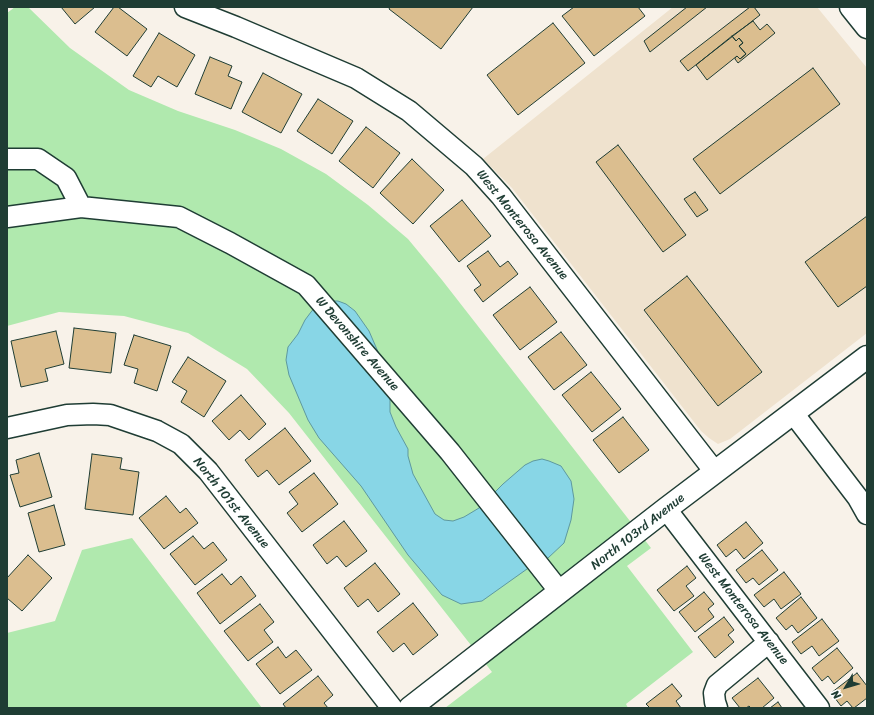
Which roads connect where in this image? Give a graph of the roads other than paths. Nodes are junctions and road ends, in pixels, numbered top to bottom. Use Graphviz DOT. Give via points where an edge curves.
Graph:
graph roads {
  1 [pos="185,7"];
  2 [pos="851,7"];
  3 [pos="867,27"];
  4 [pos="7,159"];
  5 [pos="81,207"];
  6 [pos="7,217"];
  7 [pos="867,357"];
  8 [pos="793,413"];
  9 [pos="7,428"];
  10 [pos="715,472"];
  11 [pos="666,510"];
  12 [pos="867,514"];
  13 [pos="560,592"];
  14 [pos="769,642"];
  15 [pos="392,708"];
  16 [pos="410,708"];
  17 [pos="717,708"];
  18 [pos="819,708"];
  1 -- 10 [label="street, West Monterosa Avenue" via="356,78 409,111 474,166 501,196"];
  2 -- 3 [label="street"];
  4 -- 5 [label="street" via="38,159 66,178"];
  5 -- 6 [label="street, W Devonshire Avenue"];
  5 -- 13 [label="street, W Devonshire Avenue" via="179,217 306,285 450,452"];
  7 -- 8 [label="street, North 103rd Avenue"];
  8 -- 10 [label="street, North 103rd Avenue"];
  8 -- 12 [label="street" via="858,498"];
  9 -- 15 [label="street, North 101st Avenue" via="67,415 110,415 157,431 181,444 208,472"];
  10 -- 11 [label="street, North 103rd Avenue"];
  11 -- 13 [label="street, North 103rd Avenue"];
  11 -- 14 [label="street, West Monterosa Avenue"];
  13 -- 16 [label="street, North 103rd Avenue"];
  14 -- 17 [label="street" via="717,685 714,693"];
  14 -- 18 [label="street, West Monterosa Avenue"];
}
